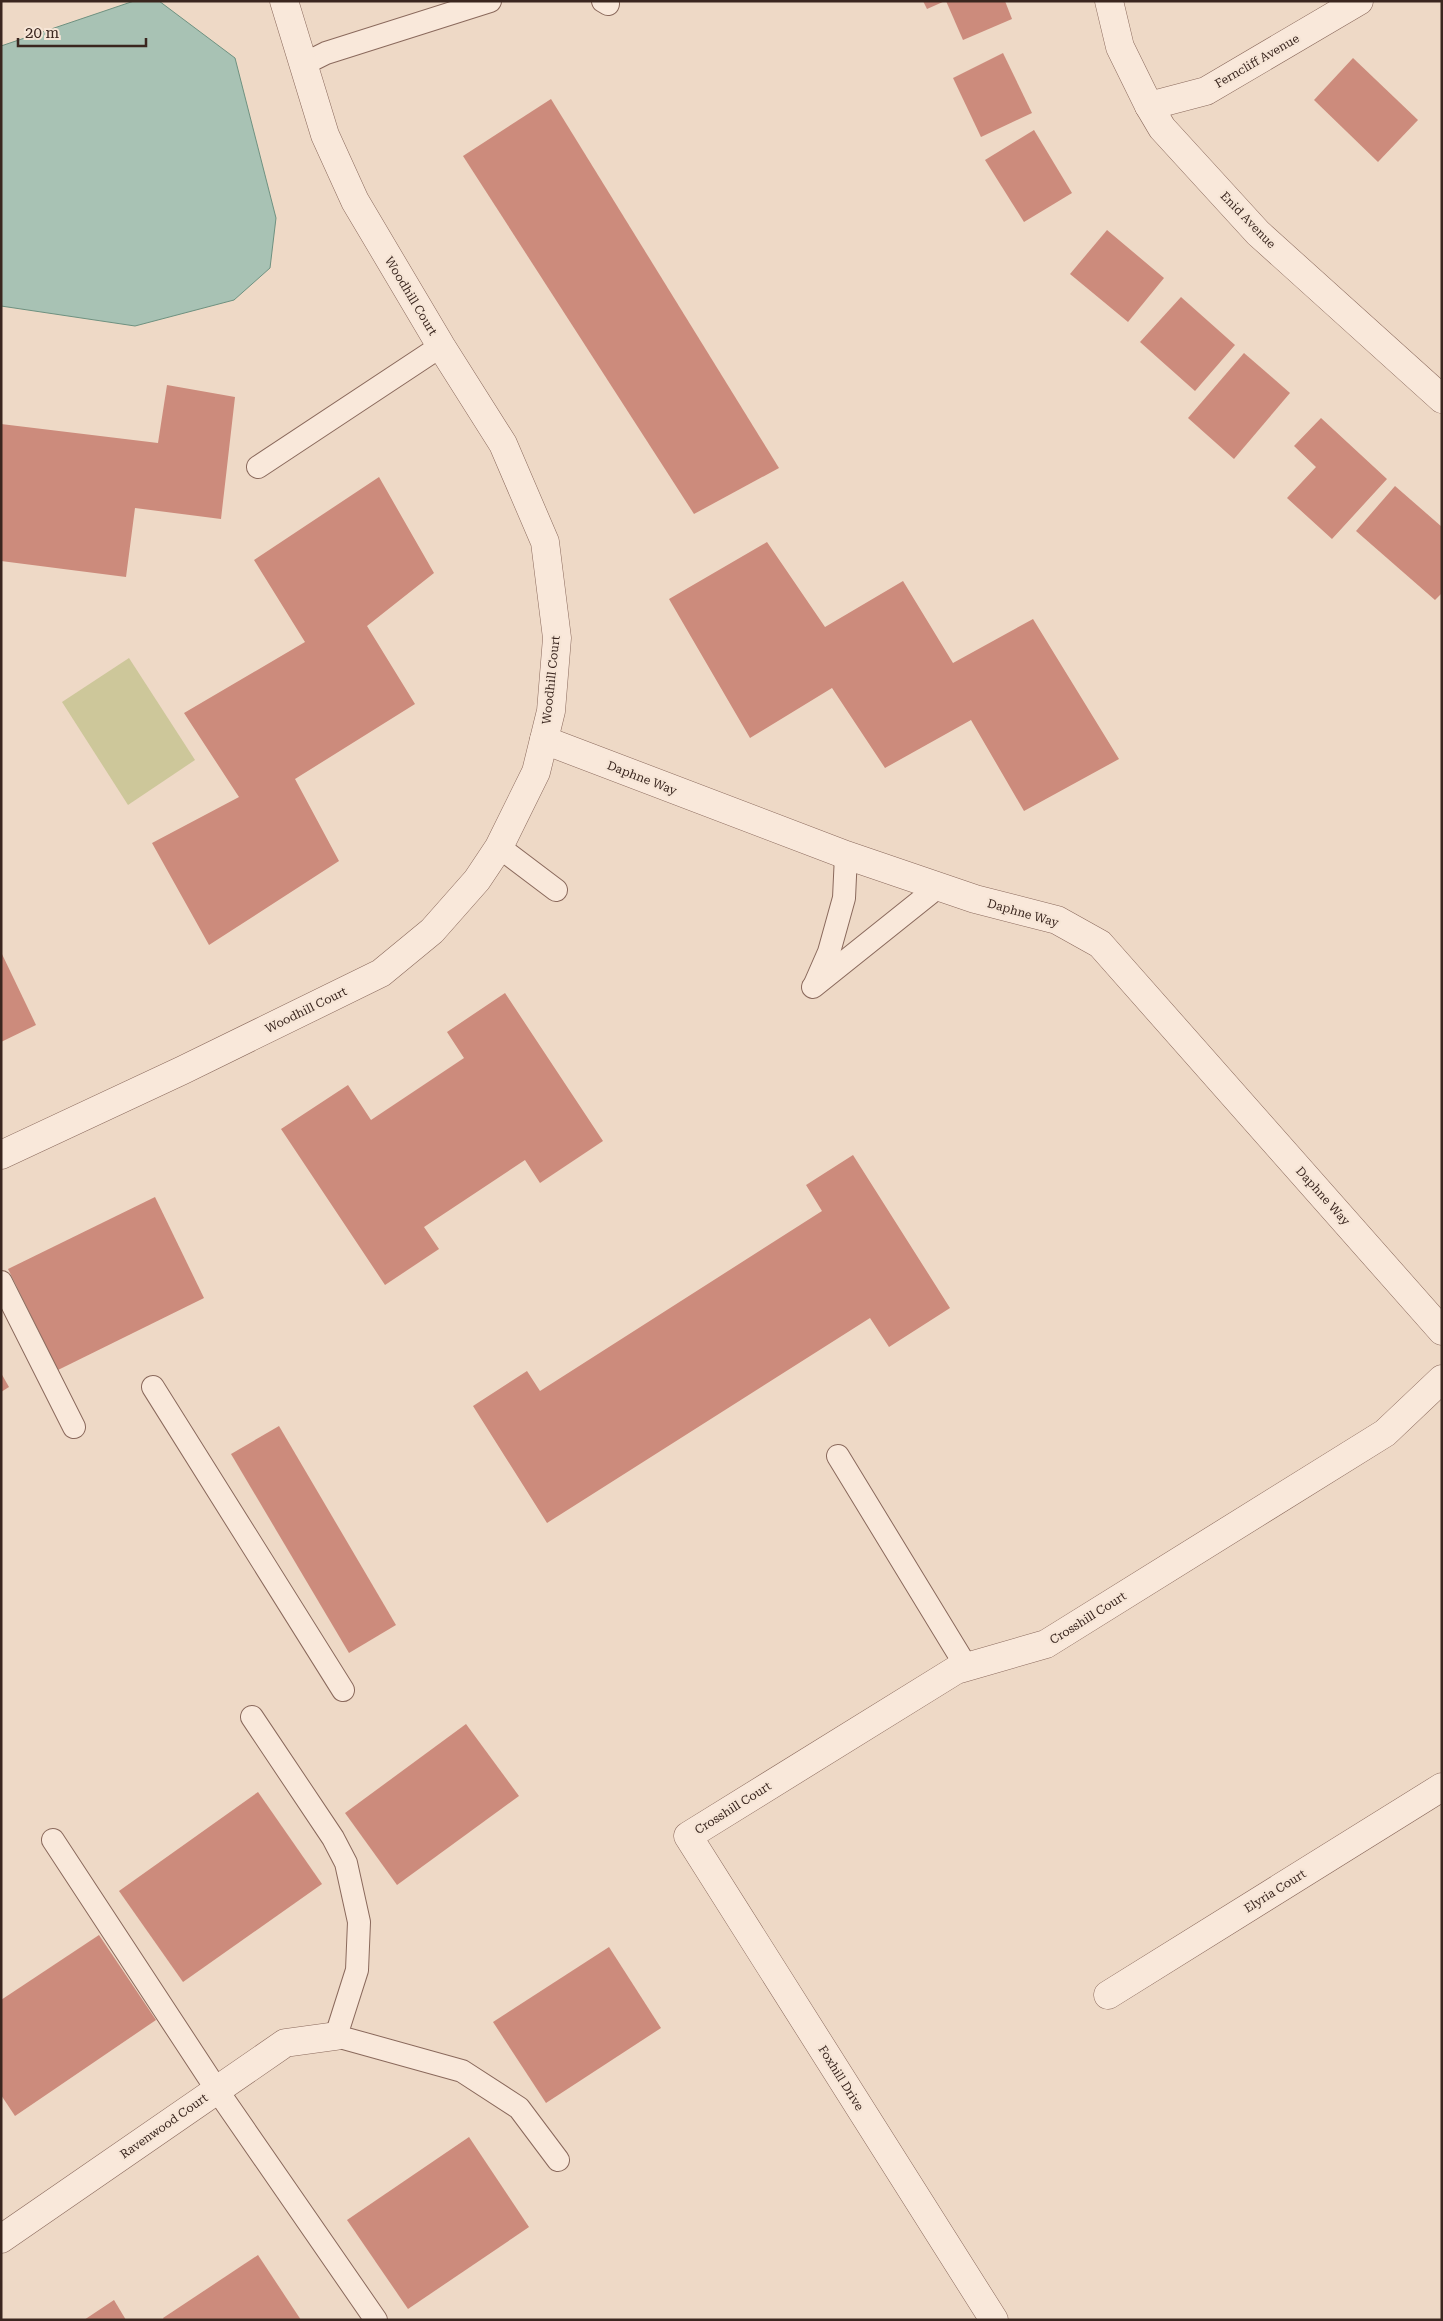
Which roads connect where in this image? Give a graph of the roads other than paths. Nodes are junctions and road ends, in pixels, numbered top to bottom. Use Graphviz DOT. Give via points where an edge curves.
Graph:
graph roads {
  1 [pos="284,1"];
  2 [pos="490,1"];
  3 [pos="1108,1"];
  4 [pos="1360,1"];
  5 [pos="302,64"];
  6 [pos="1149,106"];
  7 [pos="441,346"];
  8 [pos="1442,399"];
  9 [pos="258,467"];
  10 [pos="544,740"];
  11 [pos="499,847"];
  12 [pos="846,855"];
  13 [pos="938,887"];
  14 [pos="556,890"];
  15 [pos="1,1155"];
  16 [pos="1,1282"];
  17 [pos="1442,1331"];
  18 [pos="1442,1379"];
  19 [pos="153,1386"];
  20 [pos="74,1428"];
  21 [pos="838,1456"];
  22 [pos="966,1666"];
  23 [pos="343,1690"];
  24 [pos="252,1717"];
  25 [pos="1442,1787"];
  26 [pos="688,1836"];
  27 [pos="52,1840"];
  28 [pos="1108,1995"];
  29 [pos="336,2036"];
  30 [pos="217,2090"];
  31 [pos="558,2160"];
  32 [pos="1,2238"];
  33 [pos="376,2320"];
  34 [pos="994,2320"];
  1 -- 5 [label="street, Woodhill Court"];
  2 -- 5 [label="lane" via="326,53"];
  3 -- 6 [label="street, Enid Avenue" via="1120,47"];
  4 -- 6 [label="street, Ferncliff Avenue" via="1206,91"];
  5 -- 7 [label="street, Woodhill Court" via="325,136 355,201"];
  6 -- 8 [label="street, Enid Avenue" via="1162,128 1258,233"];
  7 -- 9 [label="lane"];
  7 -- 10 [label="street, Woodhill Court" via="503,444 545,542 557,638 551,711"];
  10 -- 11 [label="street, Woodhill Court" via="536,772"];
  10 -- 12 [label="street, Daphne Way"];
  11 -- 14 [label="lane"];
  11 -- 15 [label="street, Woodhill Court" via="477,880 432,931 380,974"];
  12 -- 13 [label="street, Daphne Way"];
  12 -- 13 [label="lane" via="844,898 829,952 813,987"];
  13 -- 17 [label="street, Daphne Way" via="1057,920 1100,944"];
  16 -- 20 [label="lane"];
  18 -- 22 [label="street, Crosshill Court" via="1385,1433 1046,1644"];
  19 -- 23 [label="lane"];
  21 -- 22 [label="lane"];
  22 -- 26 [label="street, Crosshill Court"];
  24 -- 29 [label="lane" via="333,1838 346,1863 359,1922 357,1970"];
  25 -- 28 [label="street, Elyria Court"];
  26 -- 34 [label="street, Foxhill Drive"];
  27 -- 30 [label="lane"];
  29 -- 30 [label="street, Ravenwood Court" via="285,2043"];
  29 -- 31 [label="lane" via="462,2071 519,2108"];
  30 -- 32 [label="street, Ravenwood Court"];
  30 -- 33 [label="lane"];
}
